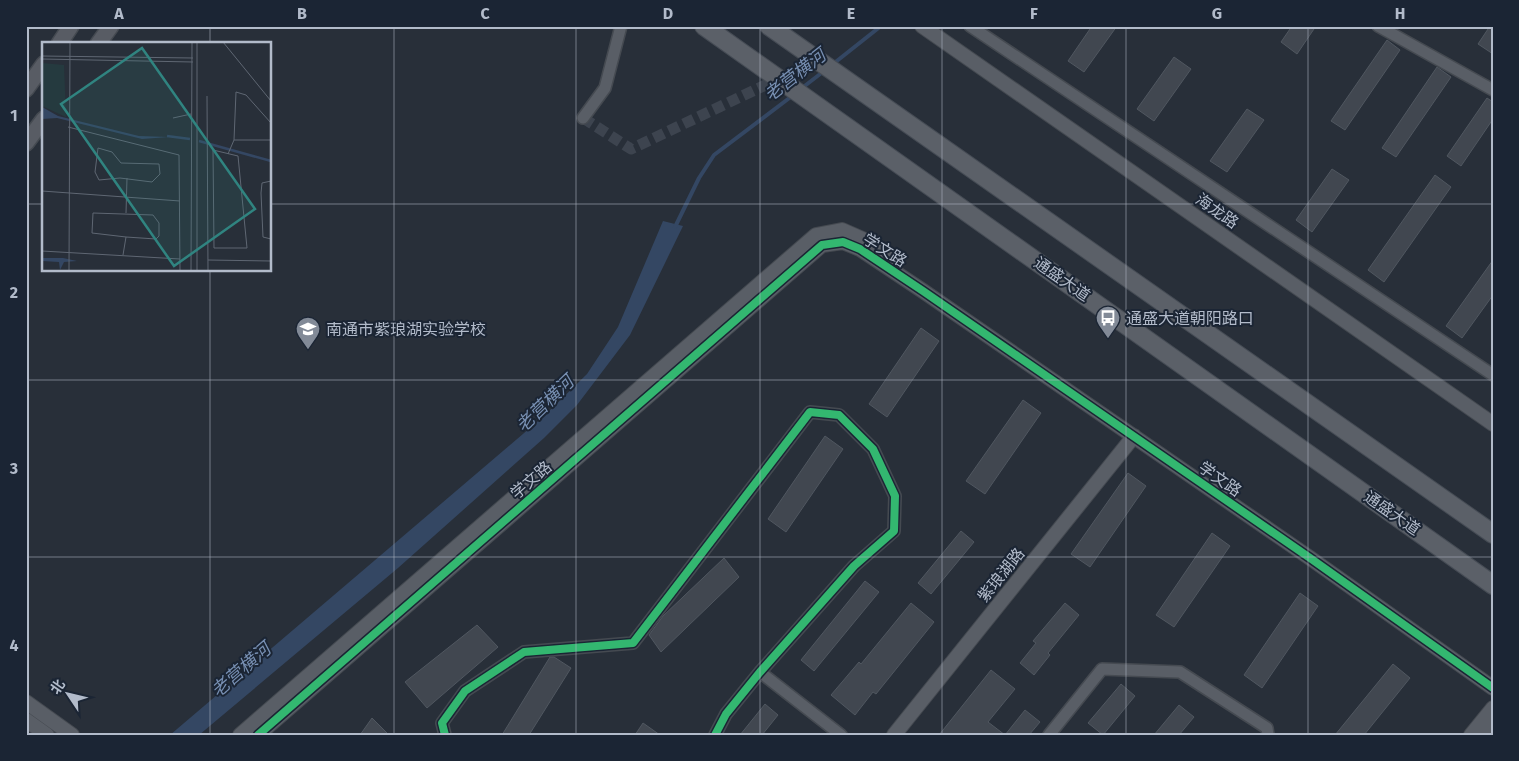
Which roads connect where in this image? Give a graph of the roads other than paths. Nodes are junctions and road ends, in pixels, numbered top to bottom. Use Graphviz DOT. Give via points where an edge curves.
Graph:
graph roads {
  1 [pos="71,26"];
  2 [pos="111,26"];
  3 [pos="621,26"];
  4 [pos="704,26"];
  5 [pos="768,26"];
  6 [pos="922,26"];
  7 [pos="970,26"];
  8 [pos="1378,26"];
  9 [pos="60,42"];
  10 [pos="99,42"];
  11 [pos="42,67"];
  12 [pos="26,89"];
  13 [pos="1493,90"];
  14 [pos="583,118"];
  15 [pos="42,122"];
  16 [pos="26,143"];
  17 [pos="923,291"];
  18 [pos="1493,375"];
  19 [pos="1493,424"];
  20 [pos="1134,436"];
  21 [pos="1493,534"];
  22 [pos="1493,585"];
  23 [pos="760,672"];
  24 [pos="1493,688"];
  25 [pos="26,702"];
  26 [pos="1493,708"];
  27 [pos="26,720"];
  28 [pos="1493,724"];
  29 [pos="47,735"];
  30 [pos="72,735"];
  31 [pos="240,735"];
  32 [pos="258,735"];
  33 [pos="445,735"];
  34 [pos="715,735"];
  35 [pos="841,735"];
  36 [pos="894,735"];
  37 [pos="1049,735"];
  38 [pos="1268,735"];
  39 [pos="1471,735"];
  40 [pos="1484,735"];
  1 -- 9 [label="main road"];
  2 -- 10 [label="main road"];
  3 -- 14 [label="street" via="605,88"];
  4 -- 22 [label="main road, 通盛大道"];
  5 -- 21 [label="main road"];
  6 -- 19 [label="street, 海龙路"];
  7 -- 18 [label="street"];
  8 -- 13 [label="street"];
  11 -- 12 [label="main road"];
  15 -- 16 [label="main road"];
  17 -- 20 [label="street, 学文路"];
  17 -- 31 [label="street, 学文路" via="899,266 867,241 842,230 816,235"];
  17 -- 32 [label="street, 学文路" via="860,249 843,242 822,245"];
  20 -- 24 [label="street, 学文路"];
  20 -- 36 [label="street, 紫琅湖路"];
  23 -- 33 [label="street" via="854,566 894,531 895,496 873,449 839,416 810,412 633,643 524,652 465,690 442,723"];
  23 -- 34 [label="street" via="726,714"];
  23 -- 35 [label="street"];
  25 -- 30 [label="street"];
  26 -- 39 [label="street"];
  27 -- 29 [label="street"];
  28 -- 40 [label="street"];
  37 -- 38 [label="street" via="1102,669 1180,672 1267,728"];
}
